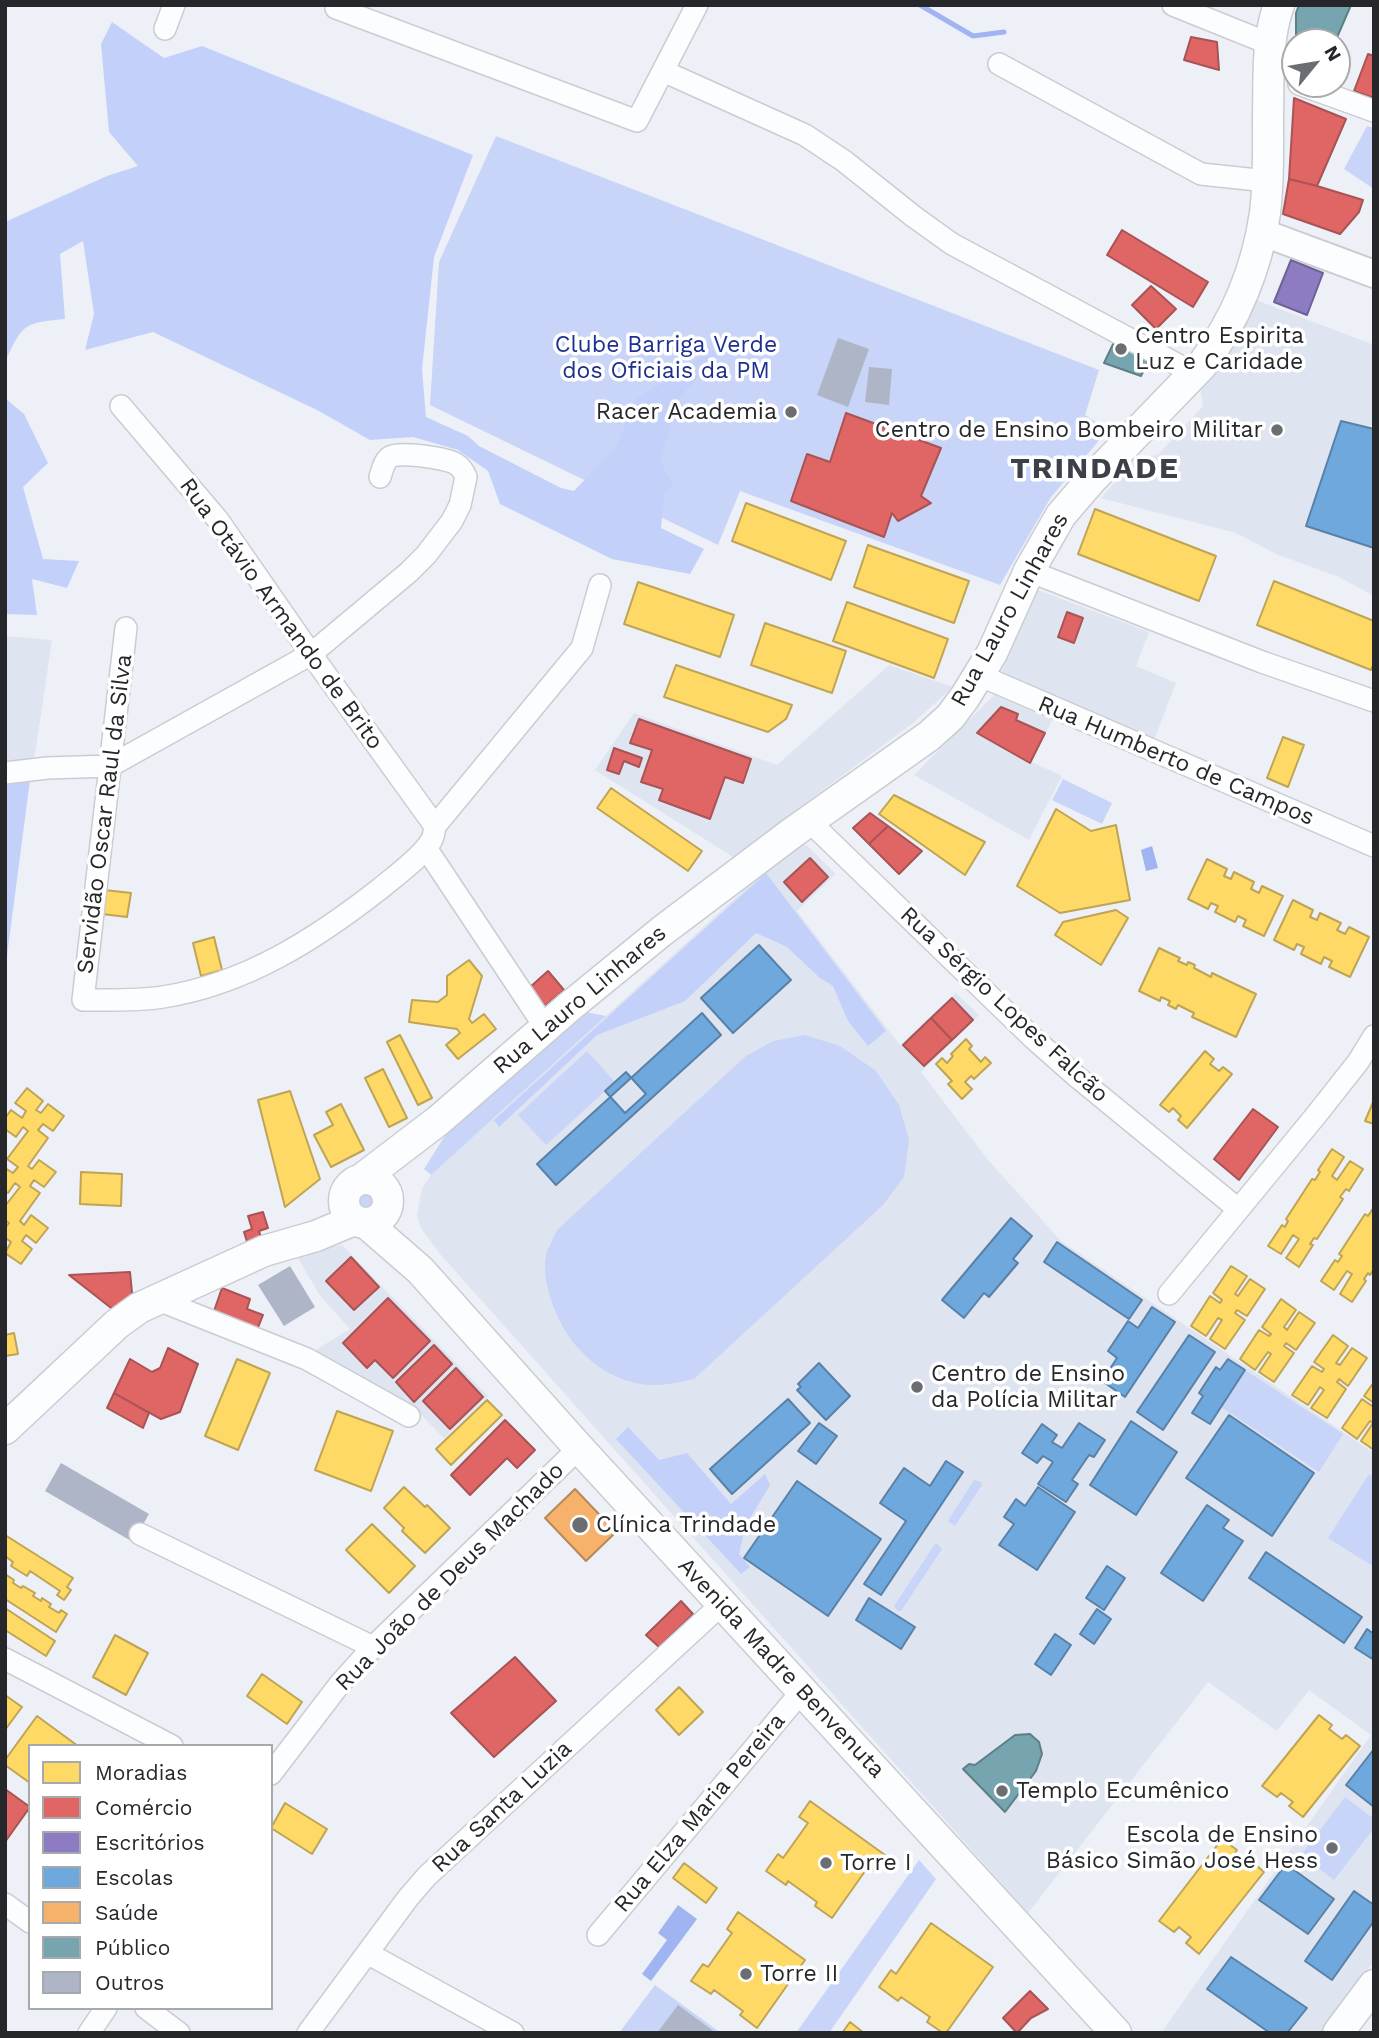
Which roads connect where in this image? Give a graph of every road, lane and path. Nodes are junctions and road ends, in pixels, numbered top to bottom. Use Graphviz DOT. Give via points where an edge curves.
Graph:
graph roads {
  1 [pos="174,5"];
  2 [pos="696,5"];
  3 [pos="1173,5"];
  4 [pos="1279,5"];
  5 [pos="336,7"];
  6 [pos="165,29"];
  7 [pos="1281,38"];
  8 [pos="999,64"];
  9 [pos="1281,70"];
  10 [pos="663,71"];
  11 [pos="1281,85"];
  12 [pos="1344,98"];
  13 [pos="1374,111"];
  14 [pos="1267,181"];
  15 [pos="1261,232"];
  16 [pos="1374,274"];
  17 [pos="1195,374"];
  18 [pos="121,406"];
  19 [pos="380,477"];
  20 [pos="1029,571"];
  21 [pos="600,586"];
  22 [pos="126,628"];
  23 [pos="311,654"];
  24 [pos="979,676"];
  25 [pos="1374,701"];
  26 [pos="110,766"];
  27 [pos="5,774"];
  28 [pos="809,821"];
  29 [pos="435,826"];
  30 [pos="1374,846"];
  31 [pos="426,848"];
  32 [pos="545,1027"];
  33 [pos="1374,1036"];
  34 [pos="367,1204"];
  35 [pos="1238,1209"];
  36 [pos="1169,1294"];
  37 [pos="156,1299"];
  38 [pos="409,1416"];
  39 [pos="5,1429"];
  40 [pos="579,1448"];
  41 [pos="140,1534"];
  42 [pos="722,1604"];
  43 [pos="373,1647"];
  44 [pos="5,1659"];
  45 [pos="803,1691"];
  46 [pos="168,1744"];
  47 [pos="273,1771"];
  48 [pos="5,1903"];
  49 [pos="28,1920"];
  50 [pos="598,1935"];
  51 [pos="367,1953"];
  52 [pos="1374,1985"];
  53 [pos="105,2010"];
  54 [pos="149,2010"];
  55 [pos="89,2033"];
  56 [pos="178,2033"];
  57 [pos="308,2033"];
  58 [pos="513,2033"];
  59 [pos="1116,2033"];
  60 [pos="1338,2033"];
  1 -- 6 [label="street"];
  2 -- 10 [label="street"];
  3 -- 9 [label="street"];
  4 -- 7 [label="main road, Rua Lauro Linhares"];
  5 -- 10 [label="street" via="637,121"];
  8 -- 14 [label="street" via="1201,174"];
  10 -- 17 [label="street" via="805,135 952,244"];
  11 -- 14 [label="main road, Rua Lauro Linhares"];
  12 -- 13 [label="street"];
  14 -- 15 [label="main road, Rua Lauro Linhares"];
  15 -- 16 [label="street"];
  15 -- 17 [label="main road, Rua Lauro Linhares" via="1241,299"];
  17 -- 20 [label="main road, Rua Lauro Linhares" via="1074,498"];
  18 -- 23 [label="street, Rua Otávio Armando de Brito" via="218,520"];
  19 -- 23 [label="street" via="387,460 398,454 447,460 457,464 466,477 452,521 426,555"];
  20 -- 24 [label="main road, Rua Lauro Linhares"];
  20 -- 25 [label="street"];
  21 -- 29 [label="street" via="582,648"];
  22 -- 26 [label="street, Servidão Oscar Raul da Silva"];
  23 -- 26 [label="street"];
  23 -- 29 [label="street, Rua Otávio Armando de Brito"];
  24 -- 28 [label="main road, Rua Lauro Linhares" via="950,717 929,736"];
  24 -- 30 [label="street, Rua Humberto de Campos"];
  26 -- 27 [label="street"];
  26 -- 31 [label="street, Servidão Oscar Raul da Silva" via="83,1000 162,997 230,981 327,929"];
  28 -- 32 [label="main road, Rua Lauro Linhares" via="662,931"];
  28 -- 35 [label="street, Rua Sérgio Lopes Falcão" via="1032,1038"];
  29 -- 31 [label="street"];
  31 -- 32 [label="street"];
  32 -- 34 [label="main road, Rua Lauro Linhares" via="439,1120"];
  33 -- 35 [label="street"];
  34 -- 37 [label="main road, Rua Lauro Linhares" via="316,1236 264,1251"];
  34 -- 40 [label="main road, Avenida Madre Benvenuta"];
  35 -- 36 [label="street"];
  37 -- 38 [label="street" via="307,1359"];
  37 -- 39 [label="main road, Rua Lauro Linhares" via="117,1324"];
  40 -- 42 [label="main road, Avenida Madre Benvenuta"];
  40 -- 43 [label="street, Rua João de Deus Machado"];
  41 -- 43 [label="street"];
  42 -- 45 [label="main road, Avenida Madre Benvenuta"];
  42 -- 51 [label="street, Rua Santa Luzia" via="427,1876"];
  43 -- 47 [label="street, Rua João de Deus Machado"];
  44 -- 46 [label="street"];
  45 -- 50 [label="street, Rua Elza Maria Pereira"];
  45 -- 59 [label="main road, Avenida Madre Benvenuta"];
  48 -- 49 [label="street"];
  51 -- 57 [label="street, Rua Santa Luzia"];
  51 -- 58 [label="street"];
  52 -- 60 [label="main road"];
  53 -- 55 [label="street"];
  54 -- 56 [label="street"];
}
